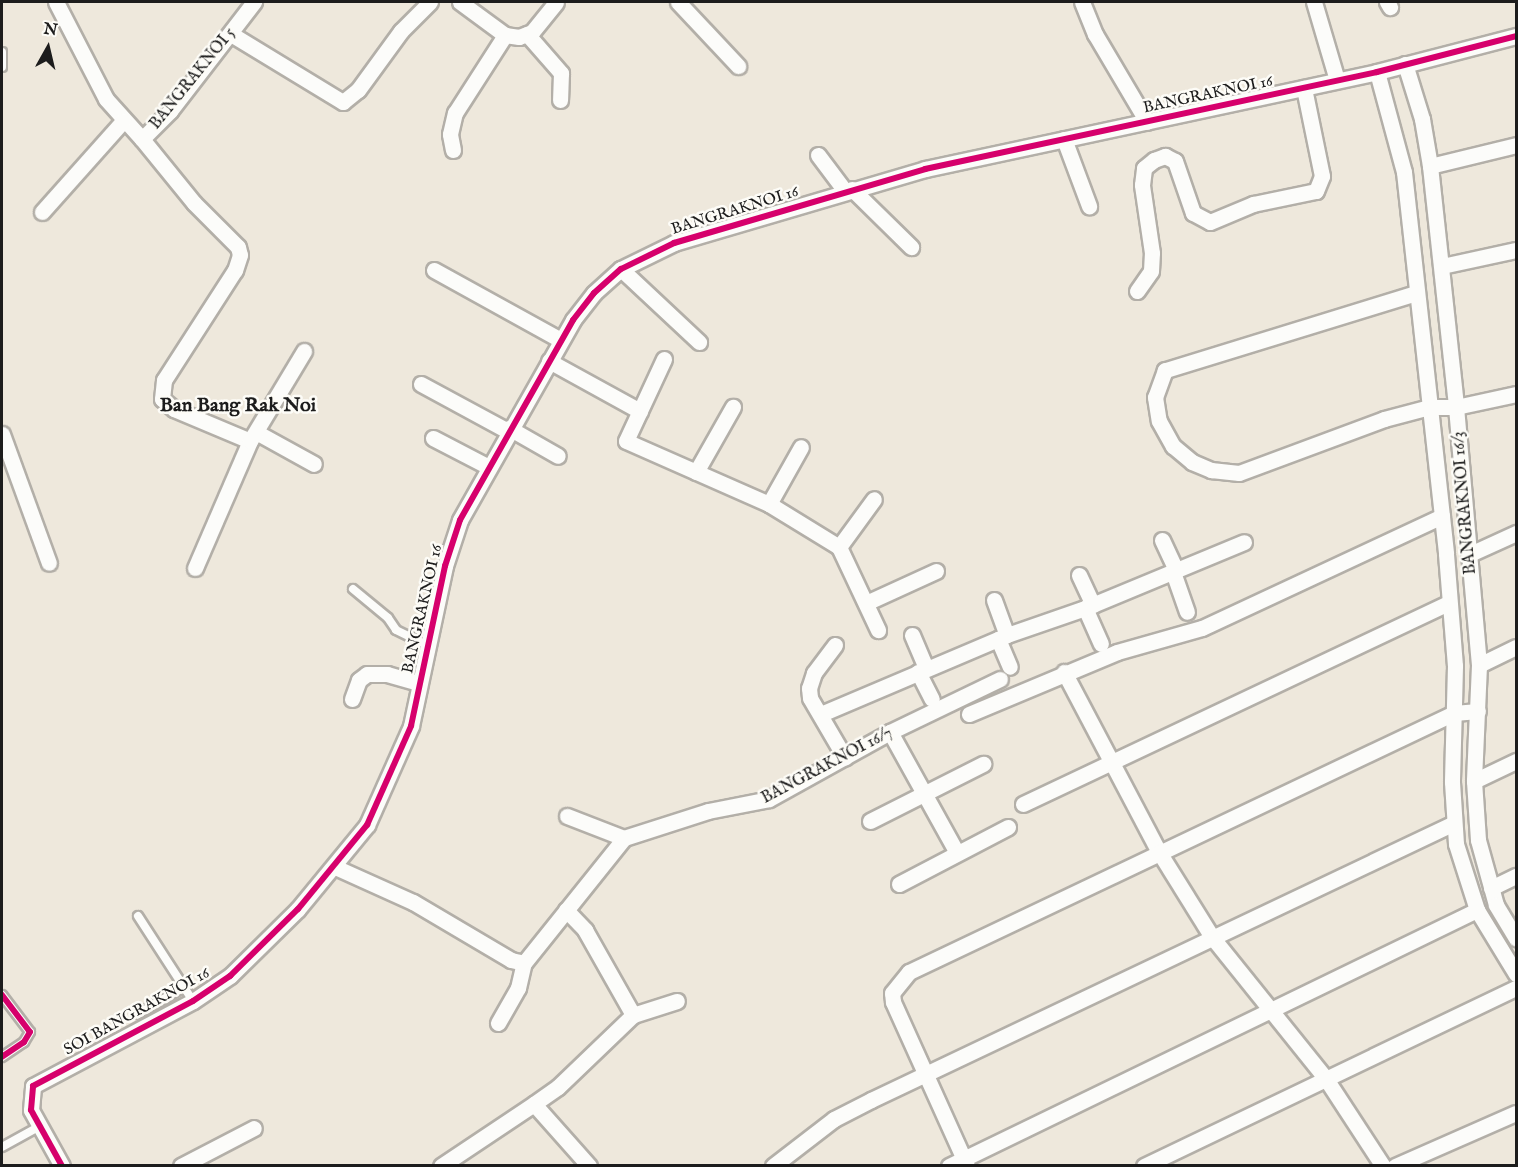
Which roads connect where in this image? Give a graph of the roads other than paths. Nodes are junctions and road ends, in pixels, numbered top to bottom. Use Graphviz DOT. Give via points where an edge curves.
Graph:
graph roads {
  1 [pos="56,2"];
  2 [pos="255,2"];
  3 [pos="430,2"];
  4 [pos="460,2"];
  5 [pos="555,2"];
  6 [pos="678,2"];
  7 [pos="1082,2"];
  8 [pos="1314,2"];
  9 [pos="231,34"];
  10 [pos="527,34"];
  11 [pos="505,35"];
  12 [pos="1516,36"];
  13 [pos="2,52"];
  14 [pos="1405,64"];
  15 [pos="738,66"];
  16 [pos="2,67"];
  17 [pos="1377,72"];
  18 [pos="1337,80"];
  19 [pos="1304,88"];
  20 [pos="560,100"];
  21 [pos="123,121"];
  22 [pos="1147,122"];
  23 [pos="1425,138"];
  24 [pos="142,139"];
  25 [pos="1064,139"];
  26 [pos="1398,144"];
  27 [pos="1516,145"];
  28 [pos="453,150"];
  29 [pos="818,155"];
  30 [pos="1430,166"];
  31 [pos="848,190"];
  32 [pos="1089,206"];
  33 [pos="42,212"];
  34 [pos="911,247"];
  35 [pos="1516,250"];
  36 [pos="1442,266"];
  37 [pos="621,269"];
  38 [pos="434,270"];
  39 [pos="1137,291"];
  40 [pos="1416,293"];
  41 [pos="561,340"];
  42 [pos="699,342"];
  43 [pos="304,351"];
  44 [pos="664,359"];
  45 [pos="549,361"];
  46 [pos="421,384"];
  47 [pos="1516,394"];
  48 [pos="733,407"];
  49 [pos="1429,407"];
  50 [pos="1456,407"];
  51 [pos="640,411"];
  52 [pos="508,430"];
  53 [pos="2,434"];
  54 [pos="253,437"];
  55 [pos="434,438"];
  56 [pos="801,447"];
  57 [pos="558,456"];
  58 [pos="314,464"];
  59 [pos="487,466"];
  60 [pos="696,472"];
  61 [pos="874,499"];
  62 [pos="770,504"];
  63 [pos="1442,516"];
  64 [pos="1516,533"];
  65 [pos="1162,540"];
  66 [pos="1244,542"];
  67 [pos="839,548"];
  68 [pos="1470,554"];
  69 [pos="49,563"];
  70 [pos="195,568"];
  71 [pos="936,571"];
  72 [pos="1174,571"];
  73 [pos="1079,575"];
  74 [pos="353,589"];
  75 [pos="994,600"];
  76 [pos="866,603"];
  77 [pos="1449,603"];
  78 [pos="1089,607"];
  79 [pos="1187,612"];
  80 [pos="878,630"];
  81 [pos="912,635"];
  82 [pos="1003,637"];
  83 [pos="1101,644"];
  84 [pos="427,645"];
  85 [pos="835,645"];
  86 [pos="1516,647"];
  87 [pos="1479,665"];
  88 [pos="922,670"];
  89 [pos="1064,672"];
  90 [pos="419,683"];
  91 [pos="352,699"];
  92 [pos="932,699"];
  93 [pos="1478,711"];
  94 [pos="1454,713"];
  95 [pos="821,714"];
  96 [pos="969,714"];
  97 [pos="890,732"];
  98 [pos="845,758"];
  99 [pos="1516,761"];
  100 [pos="1110,762"];
  101 [pos="983,764"];
  102 [pos="1474,782"];
  103 [pos="926,794"];
  104 [pos="1023,804"];
  105 [pos="567,816"];
  106 [pos="870,821"];
  107 [pos="1454,823"];
  108 [pos="1008,827"];
  109 [pos="624,838"];
  110 [pos="1159,852"];
  111 [pos="957,854"];
  112 [pos="335,867"];
  113 [pos="1516,876"];
  114 [pos="899,884"];
  115 [pos="1491,888"];
  116 [pos="566,910"];
  117 [pos="1477,910"];
  118 [pos="138,916"];
  119 [pos="1212,937"];
  120 [pos="1516,938"];
  121 [pos="524,963"];
  122 [pos="1516,974"];
  123 [pos="184,987"];
  124 [pos="1516,988"];
  125 [pos="2,995"];
  126 [pos="193,1001"];
  127 [pos="676,1001"];
  128 [pos="1270,1009"];
  129 [pos="138,1014"];
  130 [pos="633,1015"];
  131 [pos="498,1023"];
  132 [pos="2,1057"];
  133 [pos="925,1075"];
  134 [pos="1326,1079"];
  135 [pos="534,1104"];
  136 [pos="1516,1113"];
  137 [pos="40,1126"];
  138 [pos="254,1128"];
  139 [pos="2,1147"];
  140 [pos="965,1162"];
  141 [pos="62,1166"];
  142 [pos="181,1166"];
  143 [pos="441,1166"];
  144 [pos="589,1166"];
  145 [pos="774,1166"];
  146 [pos="949,1166"];
  147 [pos="1144,1166"];
  148 [pos="1383,1166"];
  149 [pos="1395,1166"];
  1 -- 21 [label="street, BANGRAKNOI 5" via="94,81"];
  2 -- 9 [label="street, BANGRAKNOI 5"];
  3 -- 9 [label="street" via="401,31 348,101 338,102"];
  4 -- 11 [label="street"];
  5 -- 10 [label="street"];
  6 -- 15 [label="street"];
  7 -- 22 [label="street" via="1095,34"];
  8 -- 18 [label="street"];
  9 -- 24 [label="street, BANGRAKNOI 5" via="217,46 170,111"];
  10 -- 11 [label="street"];
  10 -- 20 [label="street" via="561,74"];
  11 -- 28 [label="street" via="455,113 450,134"];
  12 -- 14 [label="street, BANGRAKNOI 16"];
  13 -- 16 [label="lane"];
  14 -- 17 [label="street, BANGRAKNOI 16"];
  14 -- 23 [label="street, BANGRAKNOI 16/3"];
  17 -- 18 [label="street, BANGRAKNOI 16"];
  17 -- 26 [label="street"];
  18 -- 19 [label="street, BANGRAKNOI 16"];
  19 -- 22 [label="street, BANGRAKNOI 16"];
  19 -- 39 [label="street" via="1322,176 1316,191 1262,201 1210,222 1193,213 1176,161 1165,156 1154,160 1144,168 1142,185 1151,271"];
  21 -- 24 [label="street, BANGRAKNOI 5"];
  21 -- 33 [label="street"];
  22 -- 25 [label="street, BANGRAKNOI 16"];
  23 -- 26 [label="street"];
  23 -- 30 [label="street, BANGRAKNOI 16/3"];
  24 -- 54 [label="street" via="194,203 238,247 240,255 235,270 164,380 162,399 174,409"];
  25 -- 31 [label="street, BANGRAKNOI 16"];
  25 -- 32 [label="street"];
  26 -- 40 [label="street"];
  27 -- 30 [label="street"];
  29 -- 31 [label="street"];
  30 -- 36 [label="street, BANGRAKNOI 16/3"];
  31 -- 34 [label="street"];
  31 -- 37 [label="street, BANGRAKNOI 16" via="674,243"];
  35 -- 36 [label="street"];
  36 -- 50 [label="street, BANGRAKNOI 16/3"];
  37 -- 41 [label="street, BANGRAKNOI 16" via="594,293"];
  37 -- 42 [label="street"];
  38 -- 41 [label="street"];
  40 -- 49 [label="street"];
  40 -- 49 [label="street" via="1182,362 1166,370 1155,397 1159,421 1173,446 1191,462 1211,470 1239,473 1384,418"];
  41 -- 45 [label="street, BANGRAKNOI 16"];
  43 -- 54 [label="street"];
  44 -- 51 [label="street"];
  45 -- 51 [label="street"];
  45 -- 52 [label="street, BANGRAKNOI 16"];
  46 -- 52 [label="street"];
  47 -- 50 [label="street"];
  48 -- 60 [label="street"];
  49 -- 50 [label="street"];
  49 -- 63 [label="street"];
  50 -- 68 [label="street, BANGRAKNOI 16/3"];
  51 -- 60 [label="street" via="626,441"];
  52 -- 57 [label="street"];
  52 -- 59 [label="street, BANGRAKNOI 16"];
  53 -- 69 [label="street"];
  54 -- 58 [label="street"];
  54 -- 70 [label="street"];
  55 -- 59 [label="street"];
  56 -- 62 [label="street"];
  59 -- 84 [label="street, BANGRAKNOI 16" via="453,537"];
  60 -- 62 [label="street"];
  61 -- 67 [label="street"];
  62 -- 67 [label="street"];
  63 -- 77 [label="street"];
  63 -- 89 [label="street" via="1202,628"];
  64 -- 68 [label="street"];
  65 -- 72 [label="street"];
  66 -- 72 [label="street"];
  67 -- 76 [label="street"];
  68 -- 87 [label="street, BANGRAKNOI 16/3"];
  71 -- 76 [label="street"];
  72 -- 78 [label="street"];
  72 -- 79 [label="street"];
  73 -- 78 [label="street"];
  74 -- 84 [label="lane" via="388,618 396,630"];
  75 -- 82 [label="street"];
  76 -- 80 [label="street"];
  77 -- 94 [label="street"];
  77 -- 100 [label="street"];
  78 -- 82 [label="street"];
  78 -- 83 [label="street"];
  81 -- 88 [label="street"];
  82 -- 88 [label="street"];
  82 -- 97 [label="street, BANGRAKNOI 16/7" via="1005,673"];
  84 -- 90 [label="street, BANGRAKNOI 16"];
  85 -- 95 [label="street" via="814,673 809,688 810,698"];
  86 -- 87 [label="street"];
  87 -- 93 [label="street, BANGRAKNOI 16/3"];
  88 -- 92 [label="street"];
  88 -- 95 [label="street"];
  89 -- 96 [label="street"];
  89 -- 100 [label="street"];
  90 -- 91 [label="street" via="387,674 368,674 359,680"];
  90 -- 112 [label="street, BANGRAKNOI 16" via="411,726 392,775 367,825"];
  93 -- 94 [label="street"];
  93 -- 102 [label="street, BANGRAKNOI 16/3"];
  94 -- 107 [label="street"];
  94 -- 110 [label="street"];
  95 -- 98 [label="street"];
  97 -- 98 [label="street, BANGRAKNOI 16/7"];
  97 -- 103 [label="street"];
  98 -- 109 [label="street, BANGRAKNOI 16/7" via="761,802 708,811"];
  99 -- 102 [label="street"];
  100 -- 104 [label="street"];
  100 -- 110 [label="street"];
  101 -- 103 [label="street"];
  102 -- 115 [label="street, BANGRAKNOI 16/3" via="1478,840"];
  103 -- 106 [label="street"];
  103 -- 111 [label="street"];
  105 -- 109 [label="street"];
  107 -- 117 [label="street"];
  107 -- 119 [label="street"];
  108 -- 111 [label="street"];
  109 -- 116 [label="street"];
  110 -- 119 [label="street"];
  110 -- 133 [label="street" via="909,972 892,993 893,1002"];
  111 -- 114 [label="street"];
  112 -- 121 [label="street" via="413,902 511,960"];
  112 -- 126 [label="street, SOI BANGRAKNOI 16" via="230,976"];
  113 -- 115 [label="street"];
  115 -- 120 [label="street, BANGRAKNOI 16/3"];
  116 -- 121 [label="street"];
  116 -- 130 [label="street" via="585,930"];
  117 -- 122 [label="street"];
  117 -- 128 [label="street"];
  118 -- 123 [label="lane"];
  119 -- 128 [label="street"];
  119 -- 133 [label="street"];
  121 -- 131 [label="street" via="518,988"];
  123 -- 126 [label="lane"];
  123 -- 129 [label="lane"];
  124 -- 134 [label="street"];
  125 -- 132 [label="lane" via="30,1032 24,1042"];
  126 -- 137 [label="street, SOI BANGRAKNOI 16" via="33,1086 29,1102"];
  127 -- 130 [label="street"];
  128 -- 134 [label="street"];
  128 -- 140 [label="street"];
  130 -- 135 [label="street" via="558,1087"];
  133 -- 140 [label="street"];
  133 -- 145 [label="street" via="834,1119"];
  134 -- 147 [label="street"];
  134 -- 148 [label="street"];
  135 -- 143 [label="street"];
  135 -- 144 [label="street"];
  136 -- 149 [label="street"];
  137 -- 139 [label="lane"];
  137 -- 141 [label="street, SOI BANGRAKNOI 16"];
  138 -- 142 [label="street"];
  140 -- 146 [label="street"];
}
